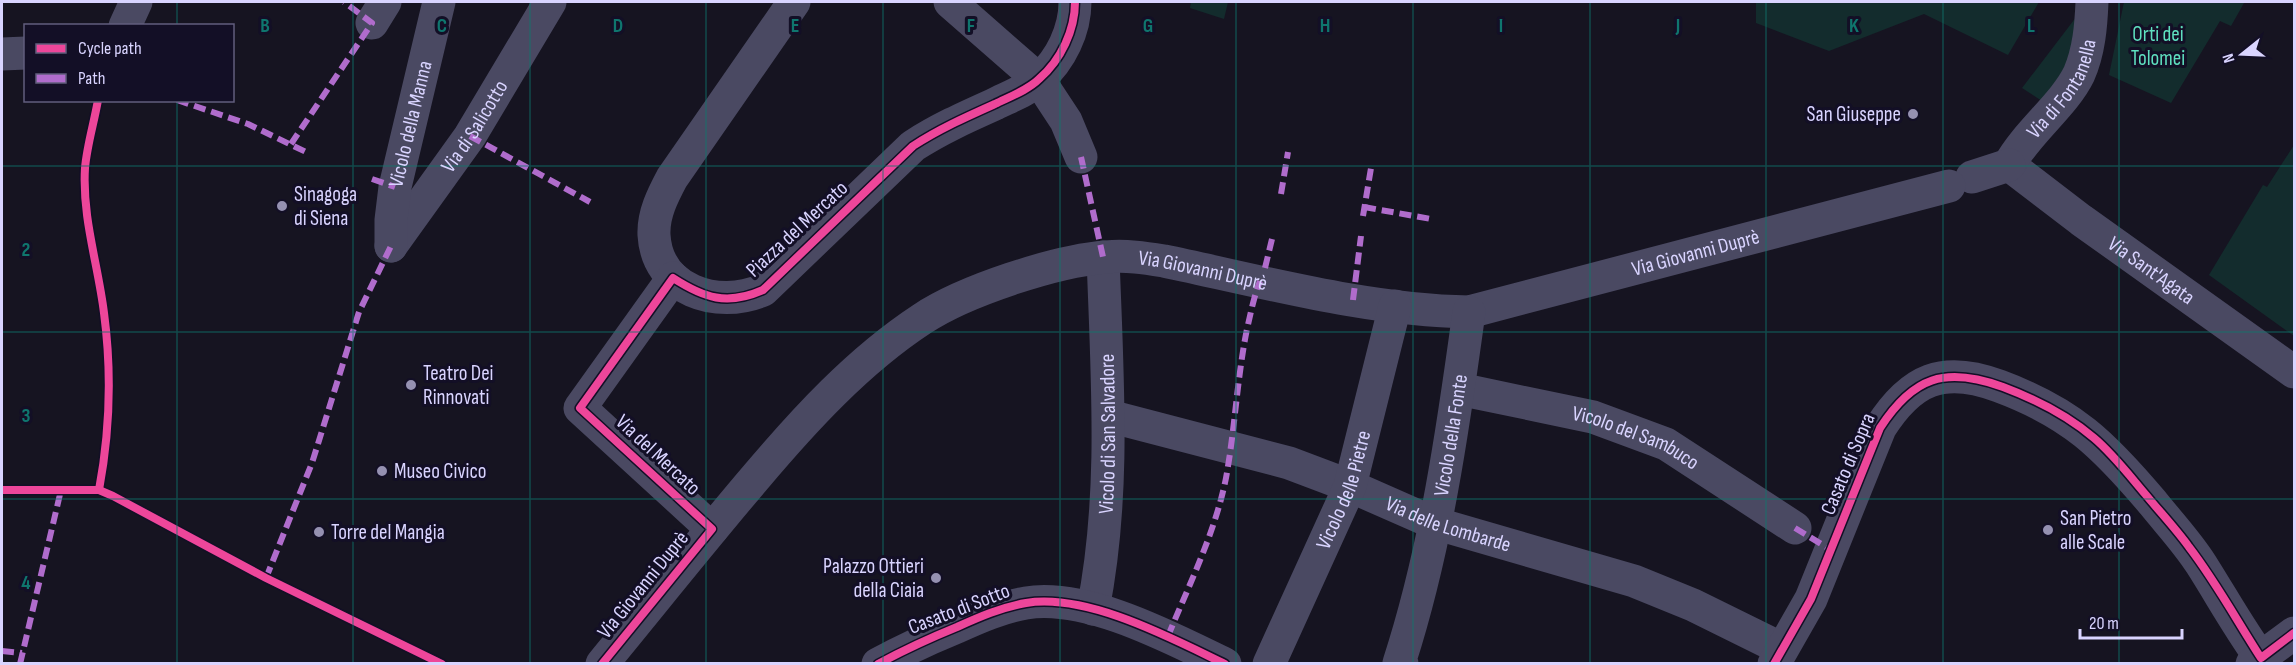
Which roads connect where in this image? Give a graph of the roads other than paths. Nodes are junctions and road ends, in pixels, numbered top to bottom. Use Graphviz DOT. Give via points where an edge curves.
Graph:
graph roads {
  1 [pos="136,2"];
  2 [pos="439,2"];
  3 [pos="550,2"];
  4 [pos="794,2"];
  5 [pos="950,2"];
  6 [pos="1075,2"];
  7 [pos="2092,2"];
  8 [pos="126,24"];
  9 [pos="24,53"];
  10 [pos="2,54"];
  11 [pos="1039,80"];
  12 [pos="1081,157"];
  13 [pos="2009,165"];
  14 [pos="391,246"];
  15 [pos="1103,257"];
  16 [pos="673,278"];
  17 [pos="1395,306"];
  18 [pos="1469,312"];
  19 [pos="2295,372"];
  20 [pos="1460,389"];
  21 [pos="1109,416"];
  22 [pos="1350,486"];
  23 [pos="1434,523"];
  24 [pos="1795,528"];
  25 [pos="712,529"];
  26 [pos="1092,609"];
  27 [pos="2295,633"];
  28 [pos="1778,656"];
  29 [pos="2259,662"];
  30 [pos="602,663"];
  31 [pos="878,663"];
  32 [pos="1225,663"];
  33 [pos="1269,663"];
  34 [pos="1401,663"];
  1 -- 8 [label="street"];
  2 -- 14 [label="street, Vicolo della Manna" via="395,187"];
  3 -- 14 [label="street, Via di Salicotto" via="470,136"];
  4 -- 16 [label="street" via="662,197 655,245"];
  5 -- 11 [label="street"];
  6 -- 11 [label="street" via="1068,39"];
  7 -- 13 [label="street, Via di Fontanella" via="2088,45 2078,76"];
  9 -- 10 [label="street"];
  11 -- 12 [label="street" via="1066,121"];
  11 -- 16 [label="street, Piazza del Mercato" via="933,132 913,146 763,290 720,298 703,295"];
  13 -- 18 [label="street, Via Giovanni Duprè" via="1961,182"];
  13 -- 19 [label="street, Via Sant'Agata"];
  15 -- 17 [label="street, Via Giovanni Duprè" via="1164,261"];
  15 -- 21 [label="street, Vicolo di San Salvadore"];
  15 -- 25 [label="street, Via Giovanni Duprè" via="991,287 922,319 880,350 816,410"];
  16 -- 25 [label="street, Via del Mercato" via="580,408"];
  17 -- 18 [label="street, Via Giovanni Duprè"];
  17 -- 22 [label="street, Vicolo delle Pietre"];
  18 -- 20 [label="street, Vicolo della Fonte"];
  20 -- 23 [label="street, Vicolo della Fonte"];
  20 -- 24 [label="street, Vicolo del Sambuco" via="1593,417 1666,444"];
  21 -- 22 [label="street, Via delle Lombarde" via="1289,463"];
  21 -- 26 [label="street, Vicolo di San Salvadore" via="1103,549"];
  22 -- 23 [label="street, Via delle Lombarde"];
  22 -- 33 [label="street, Vicolo delle Pietre"];
  23 -- 28 [label="street, Via delle Lombarde" via="1634,581 1693,605"];
  23 -- 34 [label="street, Vicolo della Fonte"];
  25 -- 30 [label="street, Via Giovanni Duprè"];
  26 -- 31 [label="street, Casato di Sotto" via="1056,602 1016,605"];
  26 -- 32 [label="street, Casato di Sotto" via="1168,636"];
  27 -- 29 [label="street"];
  28 -- 29 [label="street, Casato di Sopra" via="1817,584 1880,428 1910,391 1924,383 1954,376 1988,381 2019,393 2054,410 2094,438 2190,548"];
}
